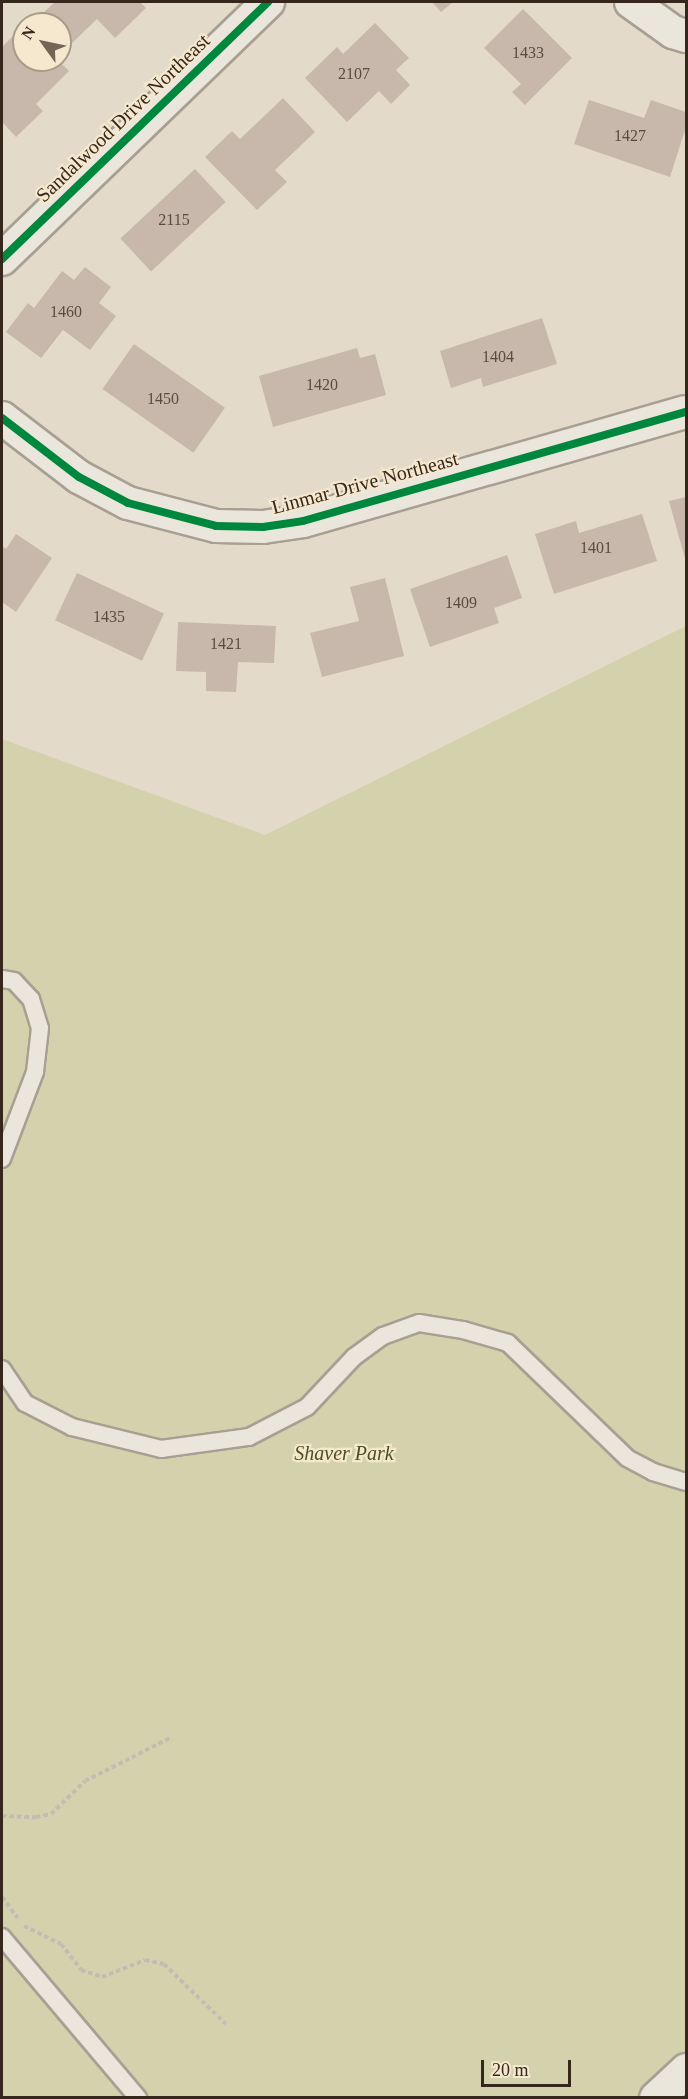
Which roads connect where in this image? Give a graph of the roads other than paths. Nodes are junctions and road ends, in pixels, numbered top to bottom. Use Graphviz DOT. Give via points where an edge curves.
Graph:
graph roads {
  1 [pos="268,2"];
  2 [pos="632,2"];
  3 [pos="687,36"];
  4 [pos="2,259"];
  5 [pos="687,412"];
  6 [pos="2,418"];
  7 [pos="2,979"];
  8 [pos="2,1159"];
  9 [pos="2,1369"];
  10 [pos="687,1482"];
  11 [pos="2,1937"];
  12 [pos="687,2070"];
  13 [pos="138,2097"];
  14 [pos="656,2097"];
  1 -- 4 [label="street, Sandalwood Drive Northeast"];
  2 -- 3 [label="street" via="673,32"];
  5 -- 6 [label="street, Linmar Drive Northeast" via="303,521 263,527 216,526 128,502 79,477"];
  7 -- 8 [label="lane" via="14,981 31,999 40,1028 35,1072"];
  9 -- 10 [label="lane" via="25,1403 62,1422 161,1449 249,1437 259,1432 307,1407 354,1357 383,1336 419,1323 463,1330 508,1343 627,1458"];
  11 -- 13 [label="lane"];
  12 -- 14 [label="street"];
}
